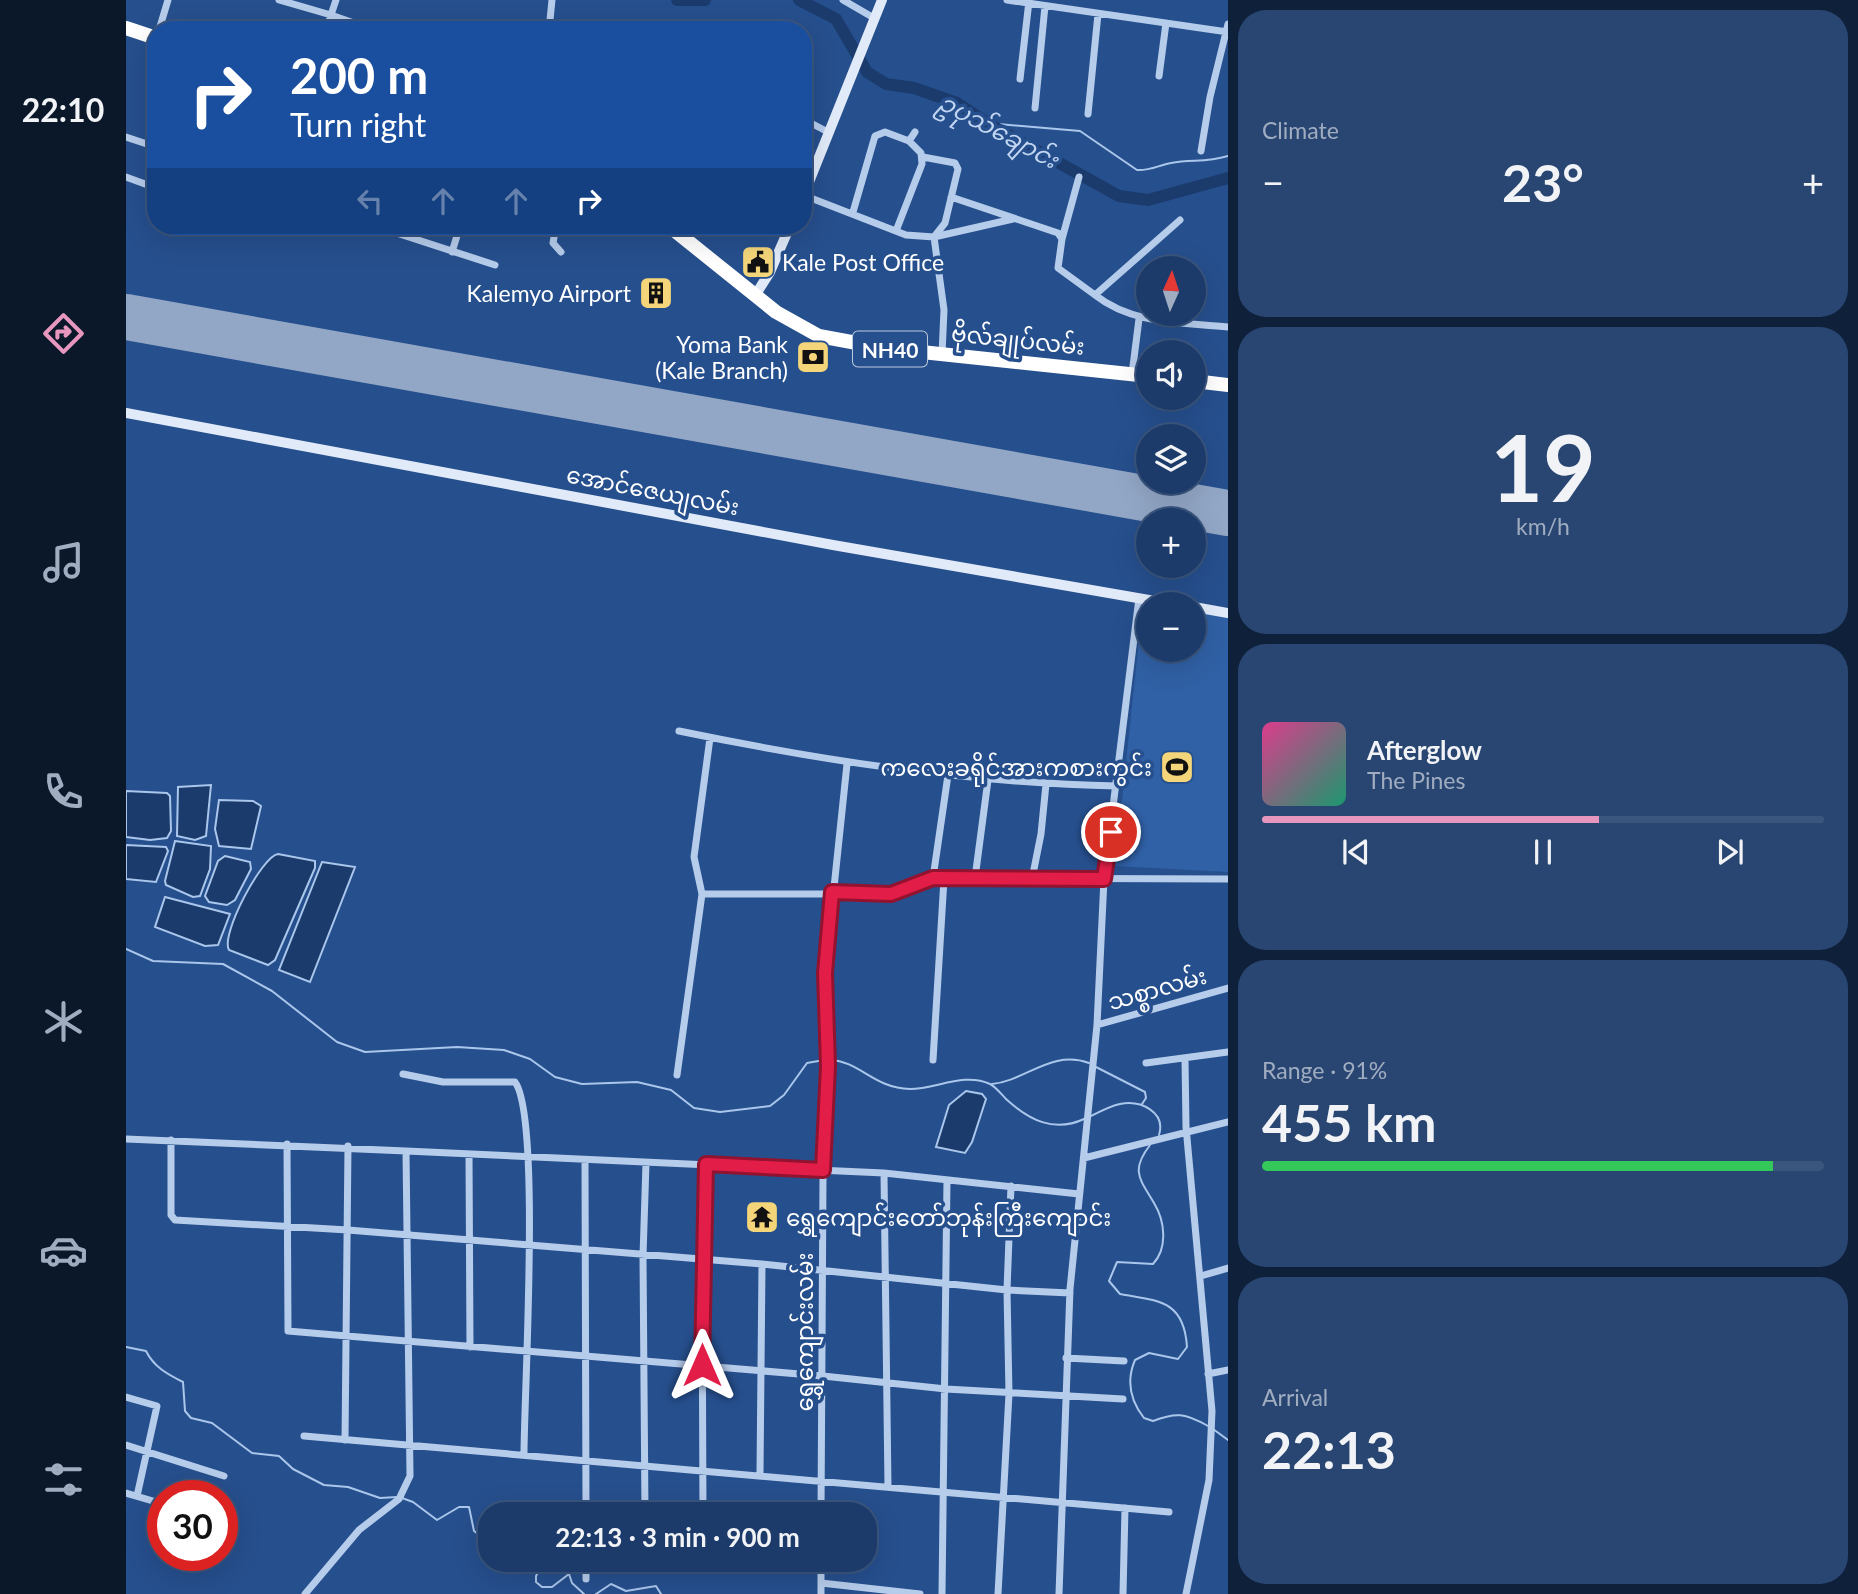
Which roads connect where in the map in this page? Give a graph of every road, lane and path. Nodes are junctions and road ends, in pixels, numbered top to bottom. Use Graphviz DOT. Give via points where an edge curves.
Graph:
graph roads {
  1 [pos="167,0"];
  2 [pos="279,0"];
  3 [pos="336,0"];
  4 [pos="552,0"];
  5 [pos="843,0"];
  6 [pos="881,0"];
  7 [pos="1007,0"];
  8 [pos="1029,2"];
  9 [pos="1045,6"];
  10 [pos="1098,14"];
  11 [pos="331,15"];
  12 [pos="874,18"];
  13 [pos="161,21"];
  14 [pos="329,21"];
  15 [pos="348,21"];
  16 [pos="550,21"];
  17 [pos="1166,23"];
  18 [pos="126,28"];
  19 [pos="1227,29"];
  20 [pos="147,34"];
  21 [pos="1159,76"];
  22 [pos="1020,79"];
  23 [pos="1035,108"];
  24 [pos="1088,114"];
  25 [pos="812,124"];
  26 [pos="828,132"];
  27 [pos="915,132"];
  28 [pos="126,137"];
  29 [pos="909,141"];
  30 [pos="147,144"];
  31 [pos="1201,151"];
  32 [pos="923,157"];
  33 [pos="812,172"];
  34 [pos="126,177"];
  35 [pos="1079,177"];
  36 [pos="147,185"];
  37 [pos="812,198"];
  38 [pos="951,198"];
  39 [pos="853,212"];
  40 [pos="1014,219"];
  41 [pos="1180,220"];
  42 [pos="896,231"];
  43 [pos="403,235"];
  44 [pos="457,235"];
  45 [pos="554,235"];
  46 [pos="681,235"];
  47 [pos="786,235"];
  48 [pos="934,237"];
  49 [pos="1062,239"];
  50 [pos="452,251"];
  51 [pos="561,252"];
  52 [pos="495,265"];
  53 [pos="756,294"];
  54 [pos="1095,295"];
  55 [pos="1136,317"];
  56 [pos="1206,325"];
  57 [pos="1138,326"];
  58 [pos="1228,327"];
  59 [pos="942,354"];
  60 [pos="1132,374"];
  61 [pos="1136,374"];
  62 [pos="1206,382"];
  63 [pos="1228,385"];
  64 [pos="126,413"];
  65 [pos="1136,597"];
  66 [pos="1206,609"];
  67 [pos="1228,613"];
  68 [pos="1136,624"];
  69 [pos="679,731"];
  70 [pos="710,738"];
  71 [pos="847,764"];
  72 [pos="948,775"];
  73 [pos="988,780"];
  74 [pos="1046,784"];
  75 [pos="1117,786"];
  76 [pos="933,878"];
  77 [pos="975,878"];
  78 [pos="944,879"];
  79 [pos="1031,879"];
  80 [pos="1104,879"];
  81 [pos="1228,879"];
  82 [pos="832,892"];
  83 [pos="702,894"];
  84 [pos="1228,988"];
  85 [pos="1097,1025"];
  86 [pos="1228,1052"];
  87 [pos="1185,1059"];
  88 [pos="933,1060"];
  89 [pos="1146,1063"];
  90 [pos="403,1074"];
  91 [pos="677,1074"];
  92 [pos="1228,1122"];
  93 [pos="1187,1134"];
  94 [pos="126,1139"];
  95 [pos="171,1140"];
  96 [pos="287,1144"];
  97 [pos="348,1146"];
  98 [pos="406,1151"];
  99 [pos="468,1154"];
  100 [pos="528,1157"];
  101 [pos="1084,1158"];
  102 [pos="585,1161"];
  103 [pos="646,1163"];
  104 [pos="706,1164"];
  105 [pos="823,1170"];
  106 [pos="884,1173"];
  107 [pos="947,1180"];
  108 [pos="1011,1186"];
  109 [pos="1079,1194"];
  110 [pos="287,1225"];
  111 [pos="348,1230"];
  112 [pos="407,1236"];
  113 [pos="468,1241"];
  114 [pos="528,1245"];
  115 [pos="584,1251"];
  116 [pos="643,1256"];
  117 [pos="703,1260"];
  118 [pos="762,1264"];
  119 [pos="1228,1268"];
  120 [pos="823,1270"];
  121 [pos="1201,1276"];
  122 [pos="884,1277"];
  123 [pos="945,1284"];
  124 [pos="1007,1290"];
  125 [pos="1070,1293"];
  126 [pos="345,1336"];
  127 [pos="409,1340"];
  128 [pos="470,1347"];
  129 [pos="525,1351"];
  130 [pos="586,1356"];
  131 [pos="1066,1358"];
  132 [pos="1124,1361"];
  133 [pos="645,1362"];
  134 [pos="702,1365"];
  135 [pos="1228,1370"];
  136 [pos="762,1371"];
  137 [pos="1208,1374"];
  138 [pos="823,1376"];
  139 [pos="884,1382"];
  140 [pos="946,1389"];
  141 [pos="1009,1394"];
  142 [pos="126,1397"];
  143 [pos="1065,1397"];
  144 [pos="1123,1399"];
  145 [pos="303,1436"];
  146 [pos="345,1440"];
  147 [pos="126,1445"];
  148 [pos="412,1446"];
  149 [pos="145,1451"];
  150 [pos="524,1454"];
  151 [pos="586,1459"];
  152 [pos="645,1464"];
  153 [pos="703,1469"];
  154 [pos="760,1475"];
  155 [pos="224,1476"];
  156 [pos="821,1481"];
  157 [pos="888,1487"];
  158 [pos="945,1492"];
  159 [pos="126,1493"];
  160 [pos="137,1496"];
  161 [pos="1003,1497"];
  162 [pos="147,1499"];
  163 [pos="586,1502"];
  164 [pos="645,1502"];
  165 [pos="703,1502"];
  166 [pos="821,1502"];
  167 [pos="1062,1502"];
  168 [pos="1125,1508"];
  169 [pos="1169,1512"];
  170 [pos="586,1572"];
  171 [pos="821,1572"];
  172 [pos="586,1579"];
  173 [pos="821,1583"];
  174 [pos="305,1594"];
  175 [pos="821,1594"];
  176 [pos="920,1594"];
  177 [pos="942,1594"];
  178 [pos="998,1594"];
  179 [pos="1059,1594"];
  180 [pos="1123,1594"];
  181 [pos="1186,1594"];
  1 -- 13 [label="street"];
  2 -- 11 [label="street"];
  3 -- 11 [label="street"];
  4 -- 16 [label="street"];
  5 -- 12 [label="street"];
  6 -- 12 [label="street"];
  7 -- 8 [label="street"];
  8 -- 9 [label="street"];
  8 -- 22 [label="street"];
  9 -- 10 [label="street"];
  9 -- 23 [label="street"];
  10 -- 17 [label="street"];
  10 -- 24 [label="street"];
  11 -- 14 [label="street"];
  11 -- 15 [label="street"];
  12 -- 26 [label="street"];
  17 -- 19 [label="street"];
  17 -- 21 [label="street"];
  18 -- 20 [label="highway"];
  19 -- 31 [label="street"];
  25 -- 26 [label="street"];
  26 -- 33 [label="street"];
  27 -- 29 [label="street"];
  28 -- 30 [label="street"];
  29 -- 32 [label="street"];
  29 -- 39 [label="street" via="885,132 875,136"];
  32 -- 38 [label="street" via="958,165"];
  32 -- 42 [label="street"];
  34 -- 36 [label="street"];
  35 -- 49 [label="street"];
  37 -- 39 [label="street"];
  38 -- 40 [label="street"];
  38 -- 48 [label="street" via="945,223"];
  39 -- 42 [label="street"];
  40 -- 48 [label="street"];
  40 -- 49 [label="street" via="1048,228"];
  41 -- 54 [label="street"];
  42 -- 48 [label="street"];
  43 -- 50 [label="street"];
  44 -- 50 [label="street"];
  45 -- 51 [label="street" via="553,243"];
  46 -- 53 [label="highway, ဗိုလ်ချုပ်လမ်း / NH40"];
  47 -- 53 [label="street"];
  48 -- 59 [label="street" via="944,310"];
  49 -- 54 [label="street" via="1059,270"];
  50 -- 52 [label="street"];
  53 -- 59 [label="highway, ဗိုလ်ချုပ်လမ်း / NH40" via="776,312 820,336"];
  54 -- 55 [label="street"];
  56 -- 58 [label="street"];
  57 -- 60 [label="street"];
  59 -- 60 [label="highway, ဗိုလ်ချုပ်လမ်း / NH40"];
  60 -- 61 [label="highway, ဗိုလ်ချုပ်လမ်း / NH40"];
  62 -- 63 [label="highway"];
  64 -- 65 [label="street, အောင်ဇေယျလမ်း"];
  66 -- 67 [label="street"];
  68 -- 75 [label="street"];
  69 -- 70 [label="street"];
  70 -- 71 [label="street"];
  70 -- 83 [label="street" via="694,857"];
  71 -- 72 [label="street"];
  71 -- 82 [label="street, ရွှေကျောင်းလမ်း"];
  72 -- 73 [label="street"];
  72 -- 76 [label="street"];
  73 -- 74 [label="street"];
  73 -- 77 [label="street"];
  74 -- 75 [label="street"];
  74 -- 79 [label="street"];
  75 -- 80 [label="street"];
  76 -- 78 [label="street"];
  76 -- 82 [label="street" via="891,894"];
  77 -- 78 [label="street"];
  77 -- 79 [label="street"];
  78 -- 88 [label="street"];
  79 -- 80 [label="street"];
  80 -- 81 [label="street"];
  80 -- 85 [label="street"];
  82 -- 83 [label="street"];
  82 -- 105 [label="street, ရွှေကျောင်းလမ်း" via="825,973 828,1066"];
  83 -- 91 [label="street"];
  84 -- 85 [label="street, သစ္စာလမ်း"];
  85 -- 101 [label="street"];
  86 -- 87 [label="street"];
  87 -- 89 [label="street"];
  87 -- 93 [label="street"];
  90 -- 100 [label="street" via="443,1082 515,1082 523,1092"];
  92 -- 93 [label="street"];
  93 -- 101 [label="street"];
  93 -- 121 [label="street"];
  94 -- 95 [label="street"];
  95 -- 96 [label="street"];
  95 -- 110 [label="street" via="171,1215 175,1220"];
  96 -- 97 [label="street"];
  96 -- 110 [label="street"];
  97 -- 98 [label="street"];
  97 -- 111 [label="street"];
  98 -- 99 [label="street"];
  98 -- 112 [label="street"];
  99 -- 100 [label="street"];
  99 -- 113 [label="street"];
  100 -- 102 [label="street"];
  100 -- 114 [label="street"];
  101 -- 109 [label="street"];
  102 -- 103 [label="street"];
  102 -- 115 [label="street"];
  103 -- 104 [label="street"];
  103 -- 116 [label="street"];
  104 -- 105 [label="street"];
  104 -- 117 [label="street"];
  105 -- 106 [label="street"];
  105 -- 120 [label="street, ရွှေကျောင်းလမ်း"];
  106 -- 107 [label="street"];
  106 -- 122 [label="street"];
  107 -- 108 [label="street"];
  107 -- 123 [label="street"];
  108 -- 109 [label="street"];
  108 -- 124 [label="street"];
  109 -- 125 [label="street"];
  110 -- 111 [label="street"];
  110 -- 126 [label="street" via="288,1331"];
  111 -- 112 [label="street"];
  111 -- 126 [label="street"];
  112 -- 113 [label="street"];
  112 -- 127 [label="street"];
  113 -- 114 [label="street"];
  113 -- 128 [label="street"];
  114 -- 115 [label="street"];
  114 -- 129 [label="street"];
  115 -- 116 [label="street"];
  115 -- 130 [label="street"];
  116 -- 117 [label="street"];
  116 -- 133 [label="street"];
  117 -- 118 [label="street"];
  117 -- 134 [label="street"];
  118 -- 120 [label="street"];
  118 -- 136 [label="street"];
  119 -- 121 [label="street"];
  120 -- 122 [label="street"];
  120 -- 138 [label="street, ရွှေကျောင်းလမ်း"];
  121 -- 137 [label="street"];
  122 -- 123 [label="street"];
  122 -- 139 [label="street"];
  123 -- 124 [label="street"];
  123 -- 140 [label="street"];
  124 -- 125 [label="street"];
  124 -- 141 [label="street"];
  125 -- 131 [label="street"];
  126 -- 127 [label="street"];
  126 -- 146 [label="street"];
  127 -- 128 [label="street"];
  127 -- 148 [label="street"];
  128 -- 129 [label="street"];
  129 -- 130 [label="street"];
  129 -- 150 [label="street"];
  130 -- 133 [label="street"];
  130 -- 151 [label="street"];
  131 -- 132 [label="street"];
  131 -- 143 [label="street"];
  133 -- 134 [label="street"];
  133 -- 152 [label="street"];
  134 -- 136 [label="street"];
  134 -- 153 [label="street"];
  135 -- 137 [label="street"];
  136 -- 138 [label="street"];
  136 -- 154 [label="street"];
  137 -- 181 [label="street" via="1212,1440 1205,1506"];
  138 -- 139 [label="street"];
  138 -- 156 [label="street, ရွှေကျောင်းလမ်း"];
  139 -- 140 [label="street"];
  139 -- 157 [label="street"];
  140 -- 141 [label="street"];
  140 -- 158 [label="street"];
  141 -- 143 [label="street"];
  141 -- 161 [label="street"];
  142 -- 149 [label="street" via="157,1406"];
  143 -- 144 [label="street"];
  143 -- 167 [label="street"];
  145 -- 146 [label="street"];
  146 -- 148 [label="street"];
  147 -- 149 [label="street"];
  148 -- 150 [label="street"];
  148 -- 174 [label="street" via="412,1465 399,1499 359,1530"];
  149 -- 155 [label="street"];
  149 -- 160 [label="street"];
  150 -- 151 [label="street"];
  151 -- 152 [label="street"];
  151 -- 163 [label="street"];
  152 -- 153 [label="street"];
  152 -- 164 [label="street"];
  153 -- 154 [label="street"];
  153 -- 165 [label="street"];
  154 -- 156 [label="street"];
  156 -- 157 [label="street"];
  156 -- 166 [label="street, ရွှေကျောင်းလမ်း"];
  157 -- 158 [label="street"];
  158 -- 161 [label="street"];
  158 -- 177 [label="street"];
  159 -- 160 [label="street"];
  160 -- 162 [label="street"];
  161 -- 167 [label="street"];
  161 -- 178 [label="street"];
  167 -- 168 [label="street"];
  167 -- 179 [label="street"];
  168 -- 169 [label="street"];
  168 -- 180 [label="street"];
  170 -- 172 [label="street"];
  171 -- 173 [label="street"];
  173 -- 175 [label="street"];
  173 -- 176 [label="street"];
}
